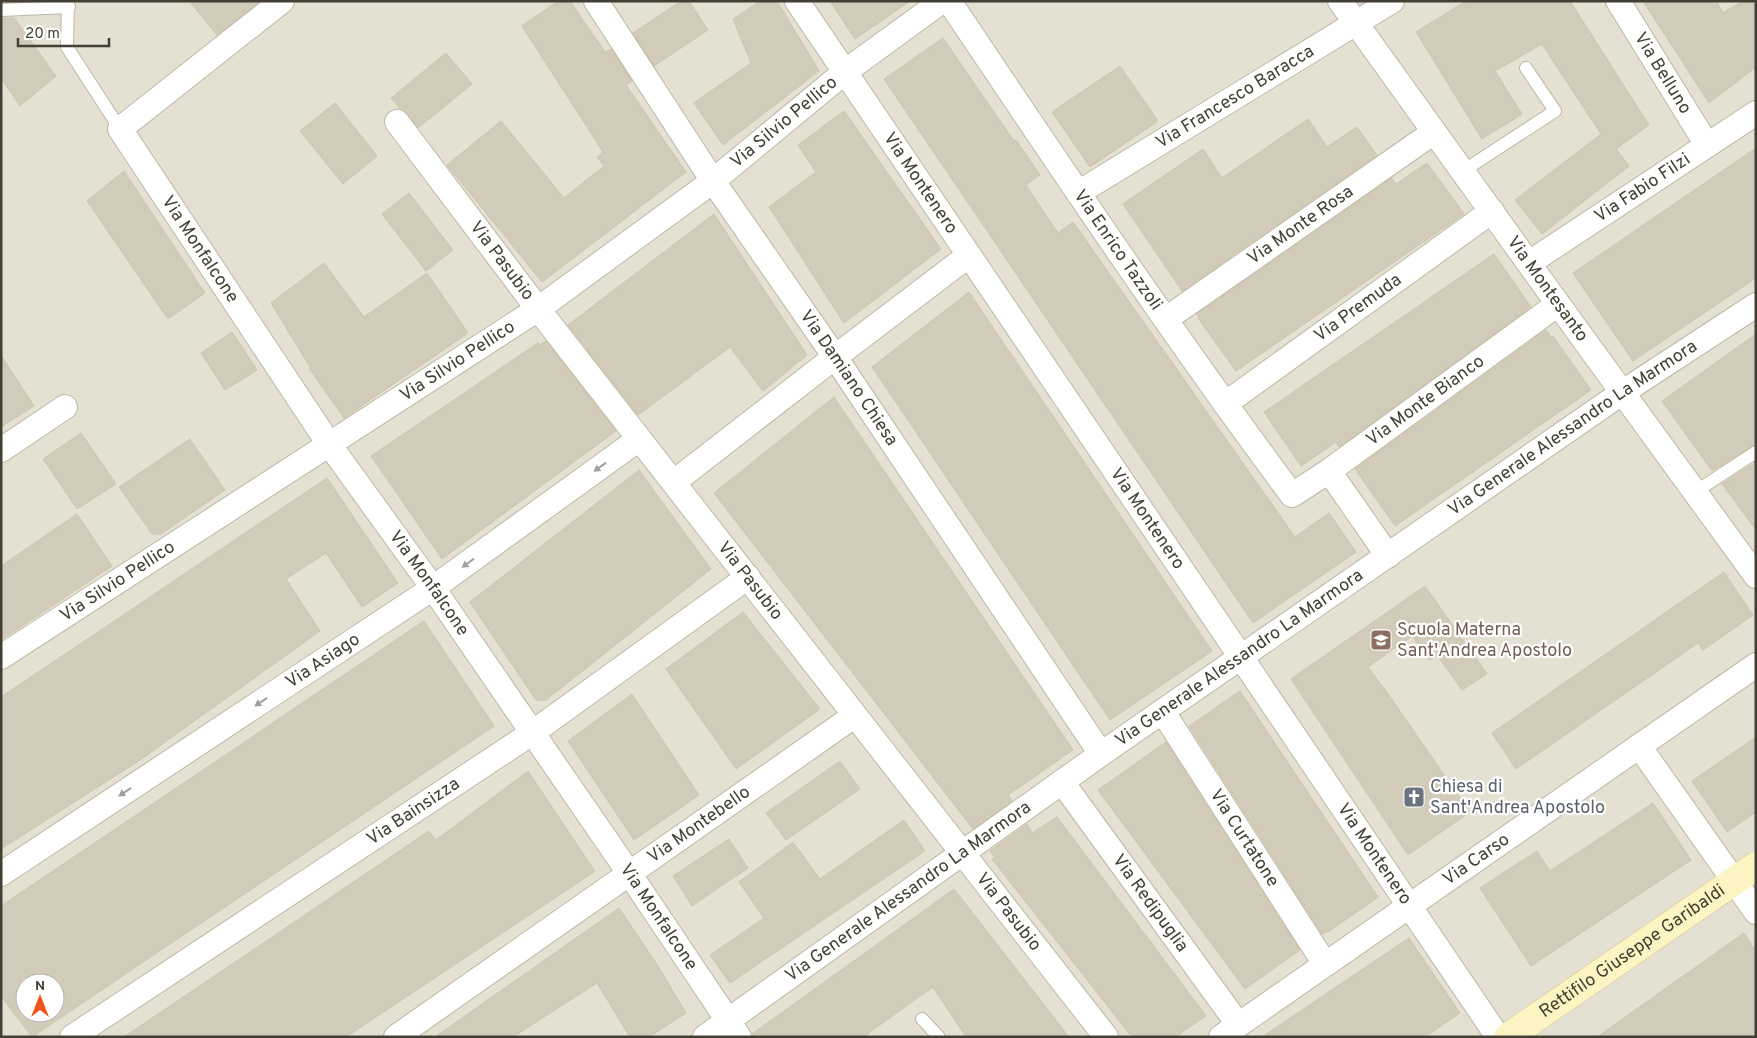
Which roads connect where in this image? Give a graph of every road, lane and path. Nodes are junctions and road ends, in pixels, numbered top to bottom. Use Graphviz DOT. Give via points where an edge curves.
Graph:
graph roads {
  1 [pos="282,1"];
  2 [pos="596,1"];
  3 [pos="797,1"];
  4 [pos="942,1"];
  5 [pos="949,1"];
  6 [pos="1340,1"];
  7 [pos="1392,1"];
  8 [pos="1618,1"];
  9 [pos="69,4"];
  10 [pos="1,10"];
  11 [pos="1356,24"];
  12 [pos="1526,68"];
  13 [pos="846,71"];
  14 [pos="1756,113"];
  15 [pos="397,122"];
  16 [pos="120,129"];
  17 [pos="1434,132"];
  18 [pos="1707,145"];
  19 [pos="1463,171"];
  20 [pos="713,181"];
  21 [pos="1078,193"];
  22 [pos="1492,211"];
  23 [pos="968,256"];
  24 [pos="1529,263"];
  25 [pos="1558,304"];
  26 [pos="1756,305"];
  27 [pos="538,309"];
  28 [pos="1166,319"];
  29 [pos="835,356"];
  30 [pos="1623,392"];
  31 [pos="1225,404"];
  32 [pos="65,407"];
  33 [pos="639,439"];
  34 [pos="330,444"];
  35 [pos="1,450"];
  36 [pos="1756,452"];
  37 [pos="1329,471"];
  38 [pos="674,482"];
  39 [pos="1694,492"];
  40 [pos="1292,495"];
  41 [pos="1388,556"];
  42 [pos="1756,576"];
  43 [pos="748,577"];
  44 [pos="433,588"];
  45 [pos="1,657"];
  46 [pos="1242,658"];
  47 [pos="1756,665"];
  48 [pos="1163,712"];
  49 [pos="854,716"];
  50 [pos="532,733"];
  51 [pos="1639,746"];
  52 [pos="1101,754"];
  53 [pos="1062,782"];
  54 [pos="962,853"];
  55 [pos="630,873"];
  56 [pos="1,874"];
  57 [pos="1745,874"];
  58 [pos="1409,906"];
  59 [pos="1756,912"];
  60 [pos="1325,964"];
  61 [pos="922,1019"];
  62 [pos="734,1029"];
  63 [pos="1230,1030"];
  64 [pos="72,1037"];
  65 [pos="396,1037"];
  66 [pos="705,1037"];
  67 [pos="939,1037"];
  68 [pos="1106,1037"];
  69 [pos="1498,1037"];
  70 [pos="1508,1037"];
  1 -- 16 [label="street"];
  2 -- 20 [label="street, Via Damiano Chiesa"];
  3 -- 13 [label="street, Via Montenero"];
  4 -- 13 [label="street, Via Silvio Pellico"];
  5 -- 21 [label="street, Via Enrico Tazzoli"];
  6 -- 11 [label="street, Via Montesanto"];
  7 -- 11 [label="street, Via Francesco Baracca"];
  8 -- 18 [label="street, Via Belluno"];
  9 -- 10 [label="lane"];
  9 -- 16 [label="lane" via="67,47"];
  11 -- 17 [label="street, Via Montesanto"];
  11 -- 21 [label="street, Via Francesco Baracca"];
  12 -- 19 [label="lane" via="1555,111"];
  13 -- 20 [label="street, Via Silvio Pellico"];
  13 -- 23 [label="street, Via Montenero"];
  14 -- 18 [label="street, Via Fabio Filzi"];
  15 -- 27 [label="street, Via Pasubio"];
  16 -- 34 [label="street, Via Monfalcone"];
  17 -- 19 [label="street, Via Montesanto"];
  17 -- 28 [label="street, Via Monte Rosa"];
  18 -- 24 [label="street, Via Fabio Filzi"];
  19 -- 22 [label="street, Via Montesanto"];
  20 -- 27 [label="street, Via Silvio Pellico"];
  20 -- 29 [label="street, Via Damiano Chiesa"];
  21 -- 28 [label="street, Via Enrico Tazzoli"];
  22 -- 24 [label="street, Via Montesanto"];
  22 -- 31 [label="street, Via Premuda"];
  23 -- 29 [label="street"];
  23 -- 46 [label="street, Via Montenero"];
  24 -- 25 [label="street, Via Montesanto"];
  25 -- 30 [label="street, Via Montesanto"];
  25 -- 37 [label="street, Via Monte Bianco"];
  26 -- 30 [label="street, Via Generale Alessandro La Marmora"];
  27 -- 33 [label="street, Via Pasubio"];
  27 -- 34 [label="street, Via Silvio Pellico"];
  28 -- 31 [label="street, Via Enrico Tazzoli"];
  29 -- 38 [label="street"];
  29 -- 52 [label="street, Via Damiano Chiesa"];
  30 -- 39 [label="street, Via Montesanto"];
  30 -- 41 [label="street, Via Generale Alessandro La Marmora"];
  31 -- 40 [label="street, Via Enrico Tazzoli"];
  32 -- 35 [label="street"];
  33 -- 38 [label="street, Via Pasubio"];
  33 -- 44 [label="street, Via Asiago, one-way"];
  34 -- 44 [label="street, Via Monfalcone"];
  34 -- 45 [label="street, Via Silvio Pellico"];
  36 -- 39 [label="lane"];
  37 -- 40 [label="street, Via Monte Bianco"];
  37 -- 41 [label="street"];
  38 -- 43 [label="street, Via Pasubio"];
  39 -- 42 [label="street, Via Montesanto"];
  41 -- 46 [label="street, Via Generale Alessandro La Marmora"];
  43 -- 49 [label="street, Via Pasubio"];
  43 -- 50 [label="street, Via Bainsizza"];
  44 -- 50 [label="street, Via Monfalcone"];
  44 -- 56 [label="street, Via Asiago, one-way"];
  46 -- 48 [label="street, Via Generale Alessandro La Marmora"];
  46 -- 58 [label="street, Via Montenero"];
  47 -- 51 [label="street, Via Carso"];
  48 -- 52 [label="street, Via Generale Alessandro La Marmora"];
  48 -- 60 [label="street, Via Curtatone"];
  49 -- 54 [label="street, Via Pasubio"];
  49 -- 55 [label="street, Via Montebello"];
  50 -- 55 [label="street, Via Monfalcone"];
  50 -- 64 [label="street, Via Bainsizza"];
  51 -- 57 [label="street"];
  51 -- 58 [label="street, Via Carso"];
  52 -- 53 [label="street, Via Generale Alessandro La Marmora"];
  53 -- 54 [label="street, Via Generale Alessandro La Marmora"];
  53 -- 63 [label="street, Via Redipuglia"];
  54 -- 62 [label="street, Via Generale Alessandro La Marmora"];
  54 -- 68 [label="street, Via Pasubio"];
  55 -- 62 [label="street, Via Monfalcone"];
  55 -- 65 [label="street, Via Montebello"];
  57 -- 59 [label="street"];
  57 -- 70 [label="main road, Rettifilo Giuseppe Garibaldi"];
  58 -- 60 [label="street, Via Carso"];
  58 -- 69 [label="street, Via Montenero"];
  60 -- 63 [label="street, Via Carso"];
  61 -- 67 [label="lane"];
  62 -- 66 [label="street"];
}
